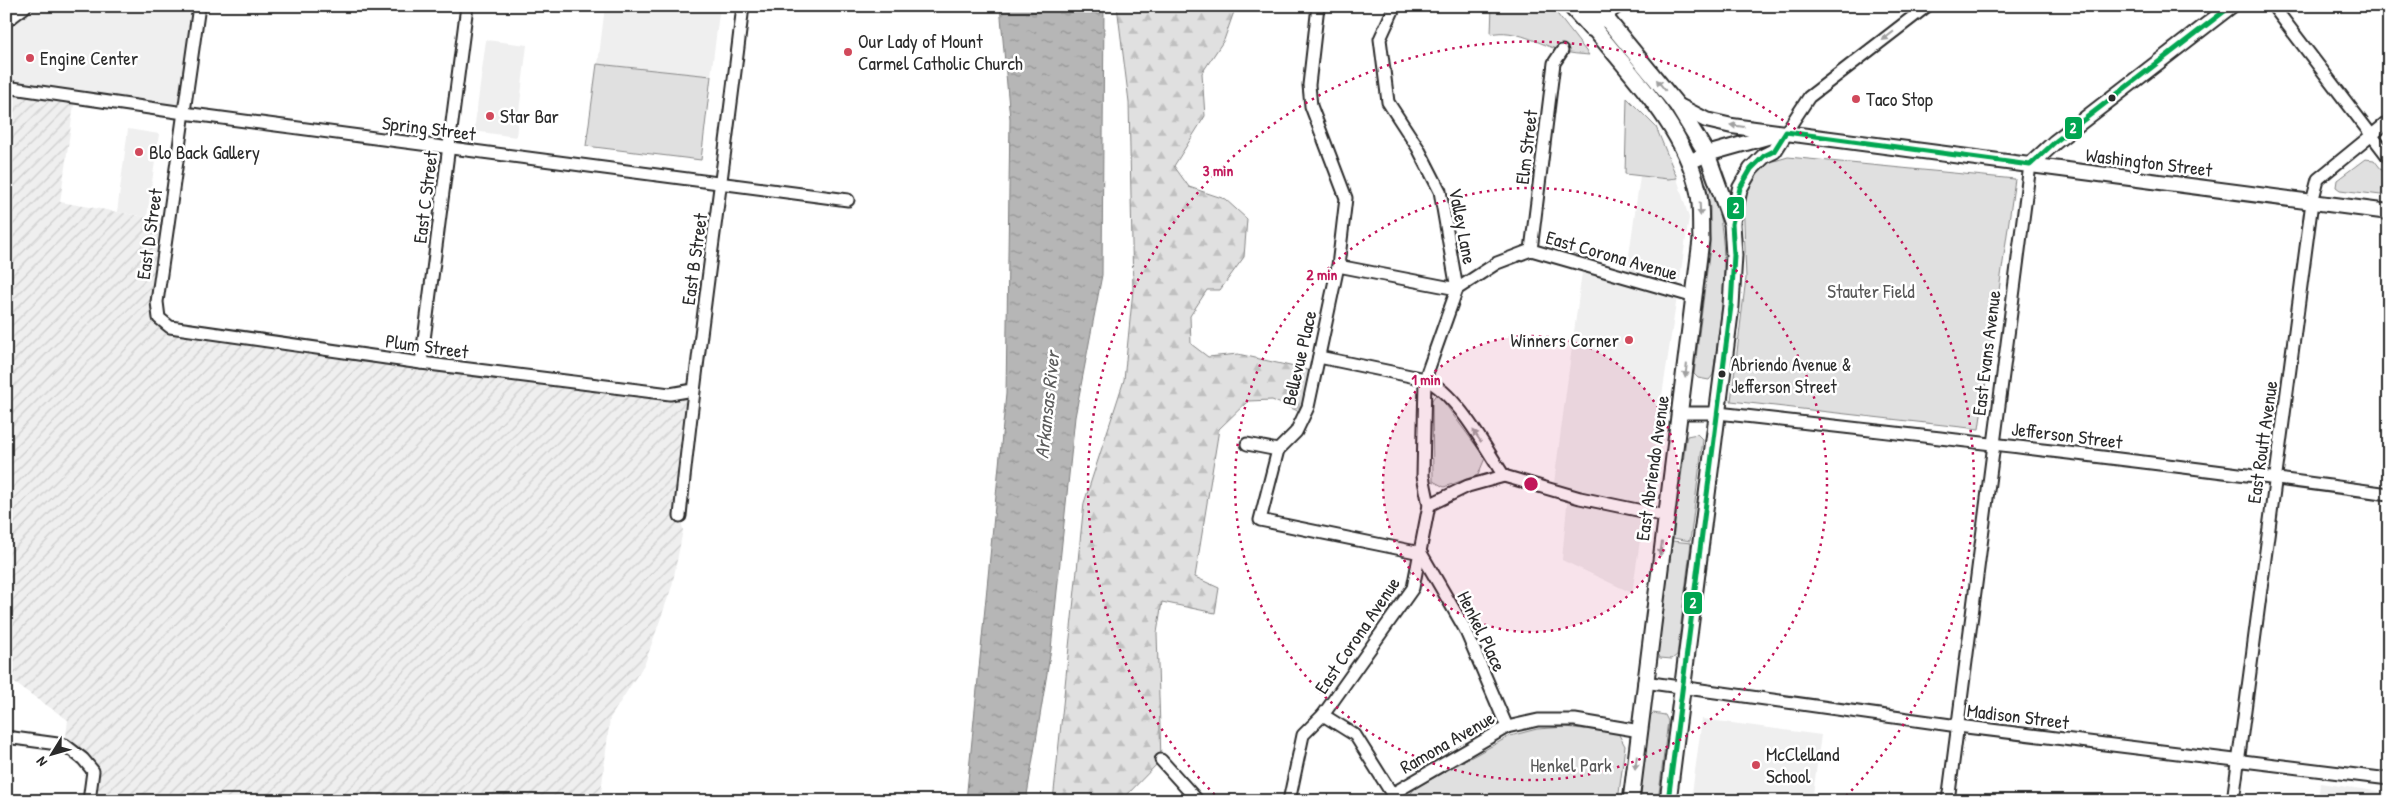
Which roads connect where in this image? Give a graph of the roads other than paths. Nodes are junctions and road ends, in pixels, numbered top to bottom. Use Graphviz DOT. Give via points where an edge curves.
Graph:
graph roads {
  1 [pos="23,6"];
  2 [pos="199,6"];
  3 [pos="467,6"];
  4 [pos="743,6"];
  5 [pos="1318,6"];
  6 [pos="1396,6"];
  7 [pos="1574,6"];
  8 [pos="1927,6"];
  9 [pos="2231,6"];
  10 [pos="2273,6"];
  11 [pos="1603,14"];
  12 [pos="6,19"];
  13 [pos="1562,51"];
  14 [pos="6,86"];
  15 [pos="1677,106"];
  16 [pos="184,113"];
  17 [pos="2389,122"];
  18 [pos="1786,132"];
  19 [pos="2371,135"];
  20 [pos="449,148"];
  21 [pos="1707,154"];
  22 [pos="2389,158"];
  23 [pos="1689,162"];
  24 [pos="2030,165"];
  25 [pos="722,183"];
  26 [pos="848,200"];
  27 [pos="2312,202"];
  28 [pos="2389,212"];
  29 [pos="1732,224"];
  30 [pos="1532,250"];
  31 [pos="1338,266"];
  32 [pos="1457,289"];
  33 [pos="1695,297"];
  34 [pos="159,318"];
  35 [pos="1319,357"];
  36 [pos="421,363"];
  37 [pos="1425,379"];
  38 [pos="693,390"];
  39 [pos="1681,413"];
  40 [pos="1718,413"];
  41 [pos="1247,444"];
  42 [pos="1993,444"];
  43 [pos="1278,450"];
  44 [pos="1504,476"];
  45 [pos="2274,478"];
  46 [pos="2389,494"];
  47 [pos="1429,505"];
  48 [pos="680,516"];
  49 [pos="1666,516"];
  50 [pos="1421,553"];
  51 [pos="1644,682"];
  52 [pos="1683,686"];
  53 [pos="1323,715"];
  54 [pos="1958,726"];
  55 [pos="1507,727"];
  56 [pos="1640,730"];
  57 [pos="6,737"];
  58 [pos="1161,760"];
  59 [pos="2238,761"];
  60 [pos="2389,779"];
  61 [pos="1392,797"];
  62 [pos="89,801"];
  63 [pos="1198,801"];
  64 [pos="1289,801"];
  65 [pos="1631,801"];
  66 [pos="1668,801"];
  67 [pos="1948,801"];
  68 [pos="2233,801"];
  1 -- 12 [label="main road"];
  2 -- 16 [label="street, East D Street"];
  3 -- 20 [label="street, East C Street"];
  4 -- 25 [label="street, East B Street"];
  5 -- 31 [label="street, Bellevue Place" via="1309,85 1311,106 1346,198"];
  6 -- 32 [label="street, Valley Lane" via="1380,39 1388,102 1418,148 1440,191"];
  7 -- 11 [label="highway"];
  8 -- 18 [label="street, one-way" via="1809,97"];
  9 -- 24 [label="street" via="2055,142"];
  10 -- 19 [label="street"];
  15 -- 11 [label="main road, one-way"];
  11 -- 23 [label="main road, East Abriendo Avenue"];
  13 -- 30 [label="street, Elm Street" via="1554,63"];
  14 -- 16 [label="street, Spring Street"];
  18 -- 15 [label="street, Washington Street, one-way" via="1706,120"];
  15 -- 21 [label="main road"];
  16 -- 20 [label="street, Spring Street"];
  16 -- 34 [label="street, East D Street" via="157,302"];
  17 -- 19 [label="street, East Routt Avenue"];
  18 -- 21 [label="street"];
  18 -- 24 [label="street, Washington Street"];
  18 -- 29 [label="street" via="1774,151 1751,169 1740,188"];
  19 -- 22 [label="street"];
  19 -- 27 [label="street, East Routt Avenue" via="2318,179"];
  20 -- 25 [label="street, Spring Street"];
  20 -- 36 [label="street, East C Street"];
  21 -- 23 [label="street"];
  21 -- 29 [label="main road"];
  23 -- 33 [label="main road, East Abriendo Avenue, one-way" via="1698,191 1701,240"];
  24 -- 27 [label="street, Washington Street"];
  24 -- 42 [label="street, East Evans Avenue"];
  25 -- 26 [label="street, Spring Street"];
  25 -- 38 [label="street, East B Street"];
  27 -- 28 [label="street, Washington Street"];
  27 -- 45 [label="street, East Routt Avenue"];
  29 -- 40 [label="main road" via="1731,298"];
  30 -- 32 [label="street, East Corona Avenue" via="1497,263"];
  30 -- 33 [label="street, East Corona Avenue"];
  31 -- 32 [label="street, Valley Lane"];
  31 -- 35 [label="street, Bellevue Place"];
  32 -- 37 [label="street, East Corona Avenue"];
  33 -- 39 [label="main road, East Abriendo Avenue, one-way"];
  34 -- 36 [label="street, Plum Street" via="170,327"];
  35 -- 37 [label="street"];
  35 -- 43 [label="street, Bellevue Place" via="1308,407 1296,432"];
  36 -- 38 [label="street, Plum Street" via="670,394"];
  44 -- 37 [label="street, one-way" via="1452,399"];
  37 -- 47 [label="street, East Corona Avenue" via="1423,476"];
  38 -- 48 [label="street, East B Street"];
  39 -- 40 [label="street, Jefferson Street"];
  39 -- 49 [label="main road, East Abriendo Avenue"];
  40 -- 42 [label="street, Jefferson Street"];
  40 -- 52 [label="main road"];
  41 -- 43 [label="street"];
  42 -- 45 [label="street, Jefferson Street"];
  42 -- 54 [label="street, East Evans Avenue"];
  43 -- 50 [label="street" via="1260,520"];
  44 -- 47 [label="street" via="1468,486"];
  44 -- 49 [label="street" via="1580,498"];
  45 -- 46 [label="street, Jefferson Street"];
  45 -- 59 [label="street, East Routt Avenue"];
  47 -- 50 [label="street, East Corona Avenue"];
  49 -- 51 [label="main road, East Abriendo Avenue, one-way"];
  50 -- 53 [label="street, East Corona Avenue" via="1413,588"];
  50 -- 55 [label="street, Henkel Place" via="1465,629"];
  51 -- 52 [label="street, Madison Street"];
  51 -- 56 [label="main road, East Abriendo Avenue"];
  52 -- 54 [label="street, Madison Street"];
  52 -- 66 [label="main road"];
  53 -- 61 [label="street" via="1355,735"];
  53 -- 64 [label="street, East Corona Avenue" via="1302,736"];
  54 -- 59 [label="street, Madison Street"];
  54 -- 67 [label="street, East Evans Avenue"];
  55 -- 56 [label="street, Ramona Avenue" via="1538,720 1575,720"];
  55 -- 61 [label="street, Ramona Avenue"];
  56 -- 65 [label="main road, East Abriendo Avenue, one-way"];
  57 -- 62 [label="street" via="65,745 93,771"];
  58 -- 63 [label="street"];
  59 -- 60 [label="street, Madison Street"];
  59 -- 68 [label="street, East Routt Avenue"];
}
